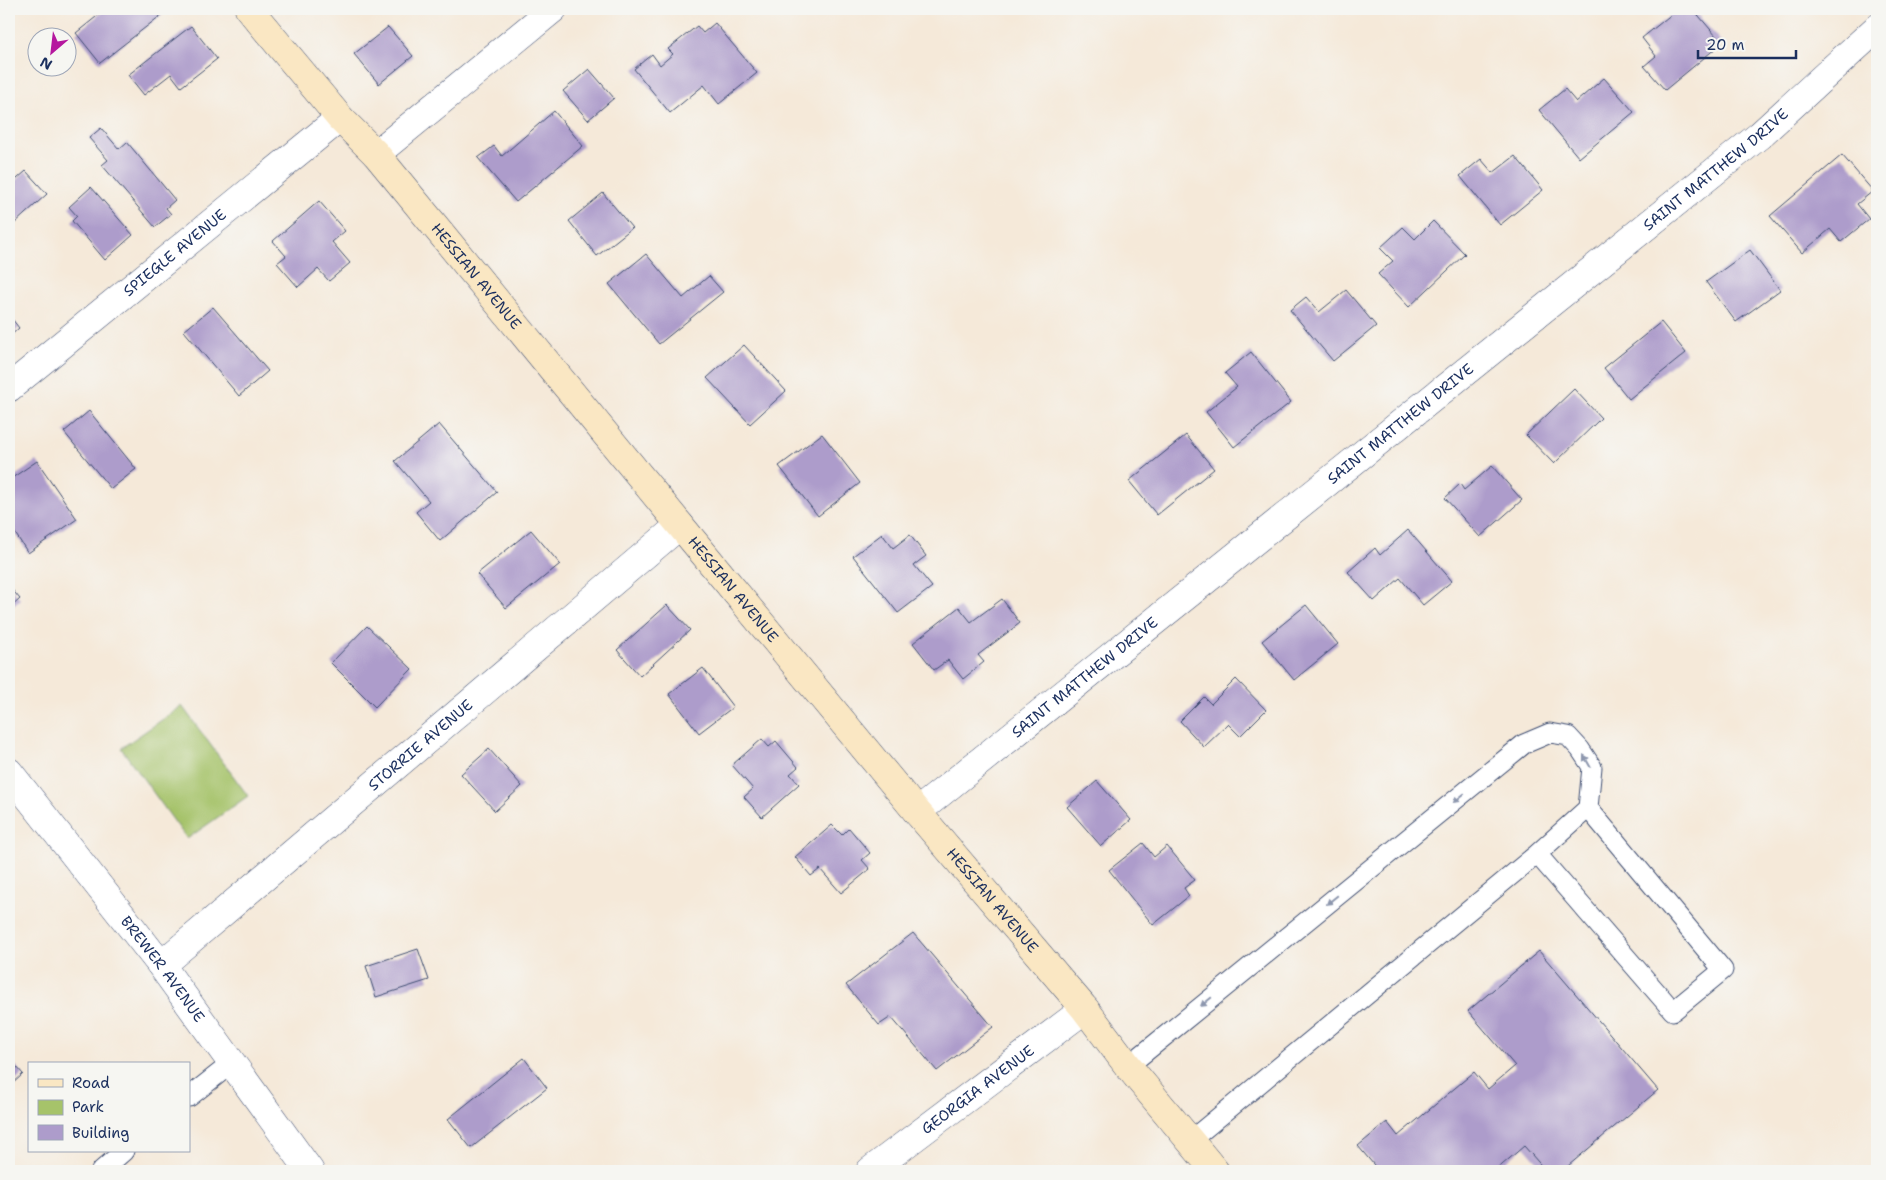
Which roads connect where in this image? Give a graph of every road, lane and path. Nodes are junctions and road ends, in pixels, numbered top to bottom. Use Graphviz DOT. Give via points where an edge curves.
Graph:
graph roads {
  1 [pos="249,9"];
  2 [pos="554,9"];
  3 [pos="1877,28"];
  4 [pos="340,118"];
  5 [pos="376,154"];
  6 [pos="9,388"];
  7 [pos="680,526"];
  8 [pos="9,772"];
  9 [pos="1588,808"];
  10 [pos="918,812"];
  11 [pos="1537,854"];
  12 [pos="161,965"];
  13 [pos="1085,1009"];
  14 [pos="232,1063"];
  15 [pos="1128,1066"];
  16 [pos="190,1096"];
  17 [pos="1191,1140"];
  18 [pos="123,1152"];
  19 [pos="101,1171"];
  20 [pos="310,1171"];
  21 [pos="870,1171"];
  22 [pos="1216,1171"];
  1 -- 4 [label="main road, HESSIAN AVENUE"];
  2 -- 5 [label="street"];
  3 -- 10 [label="street, SAINT MATTHEW DRIVE" via="1760,135"];
  4 -- 5 [label="main road, HESSIAN AVENUE"];
  4 -- 6 [label="street, SPIEGLE AVENUE"];
  5 -- 7 [label="main road, HESSIAN AVENUE"];
  7 -- 10 [label="main road, HESSIAN AVENUE"];
  7 -- 12 [label="street, STORRIE AVENUE"];
  8 -- 12 [label="street, BREWER AVENUE"];
  9 -- 11 [label="lane"];
  9 -- 11 [label="lane" via="1723,970 1673,1011"];
  9 -- 15 [label="lane, one-way" via="1592,767 1568,736 1550,733 1524,744"];
  10 -- 13 [label="main road, HESSIAN AVENUE"];
  11 -- 17 [label="lane"];
  12 -- 14 [label="street, BREWER AVENUE"];
  13 -- 15 [label="main road, HESSIAN AVENUE"];
  13 -- 21 [label="street, GEORGIA AVENUE"];
  14 -- 16 [label="lane"];
  14 -- 20 [label="street, BREWER AVENUE"];
  15 -- 17 [label="main road, HESSIAN AVENUE"];
  17 -- 22 [label="main road, HESSIAN AVENUE"];
  18 -- 19 [label="lane"];
}
